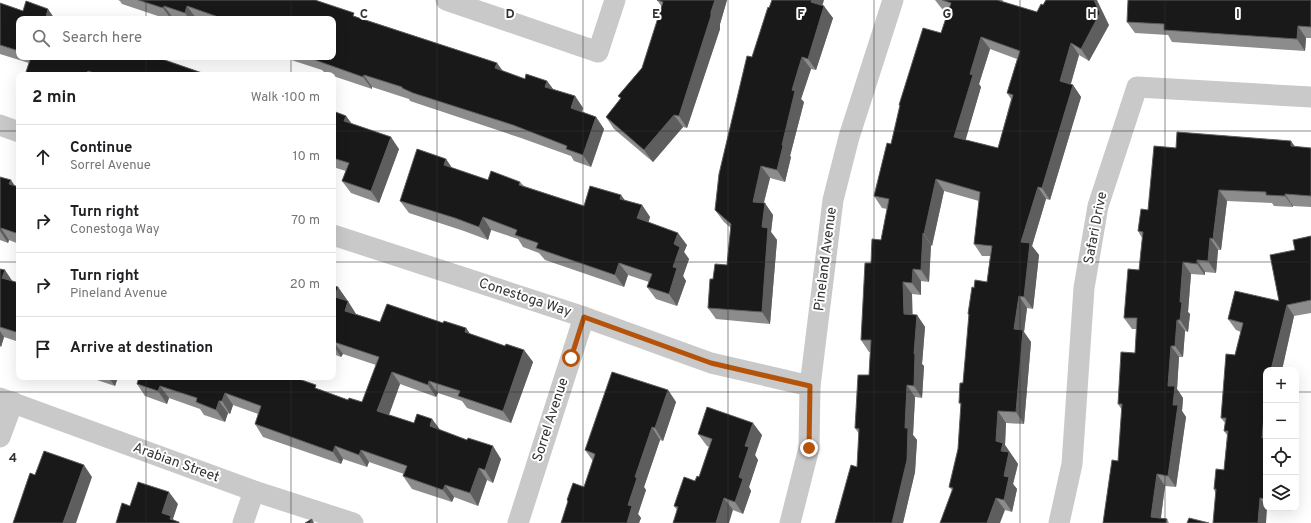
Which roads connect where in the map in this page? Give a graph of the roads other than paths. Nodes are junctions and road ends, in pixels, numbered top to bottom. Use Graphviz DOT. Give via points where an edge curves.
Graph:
graph roads {
  1 [pos="446,0"];
  2 [pos="615,0"];
  3 [pos="893,0"];
  4 [pos="1311,97"];
  5 [pos="0,125"];
  6 [pos="16,131"];
  7 [pos="336,236"];
  8 [pos="584,317"];
  9 [pos="810,386"];
  10 [pos="6,400"];
  11 [pos="0,437"];
  12 [pos="254,491"];
  13 [pos="243,523"];
  14 [pos="353,523"];
  15 [pos="518,523"];
  16 [pos="790,523"];
  17 [pos="1059,523"];
  1 -- 2 [label="street" via="598,52"];
  3 -- 9 [label="street, Pineland Avenue" via="849,137 833,200"];
  4 -- 17 [label="street, Safari Drive" via="1138,87 1098,206 1084,288 1072,464"];
  5 -- 6 [label="street"];
  7 -- 8 [label="street, Conestoga Way"];
  8 -- 9 [label="street, Conestoga Way" via="711,363"];
  8 -- 15 [label="street, Sorrel Avenue"];
  9 -- 16 [label="street, Pineland Avenue" via="809,448"];
  10 -- 11 [label="street"];
  10 -- 12 [label="street, Arabian Street"];
  12 -- 13 [label="street"];
  12 -- 14 [label="street, Arabian Street"];
}
